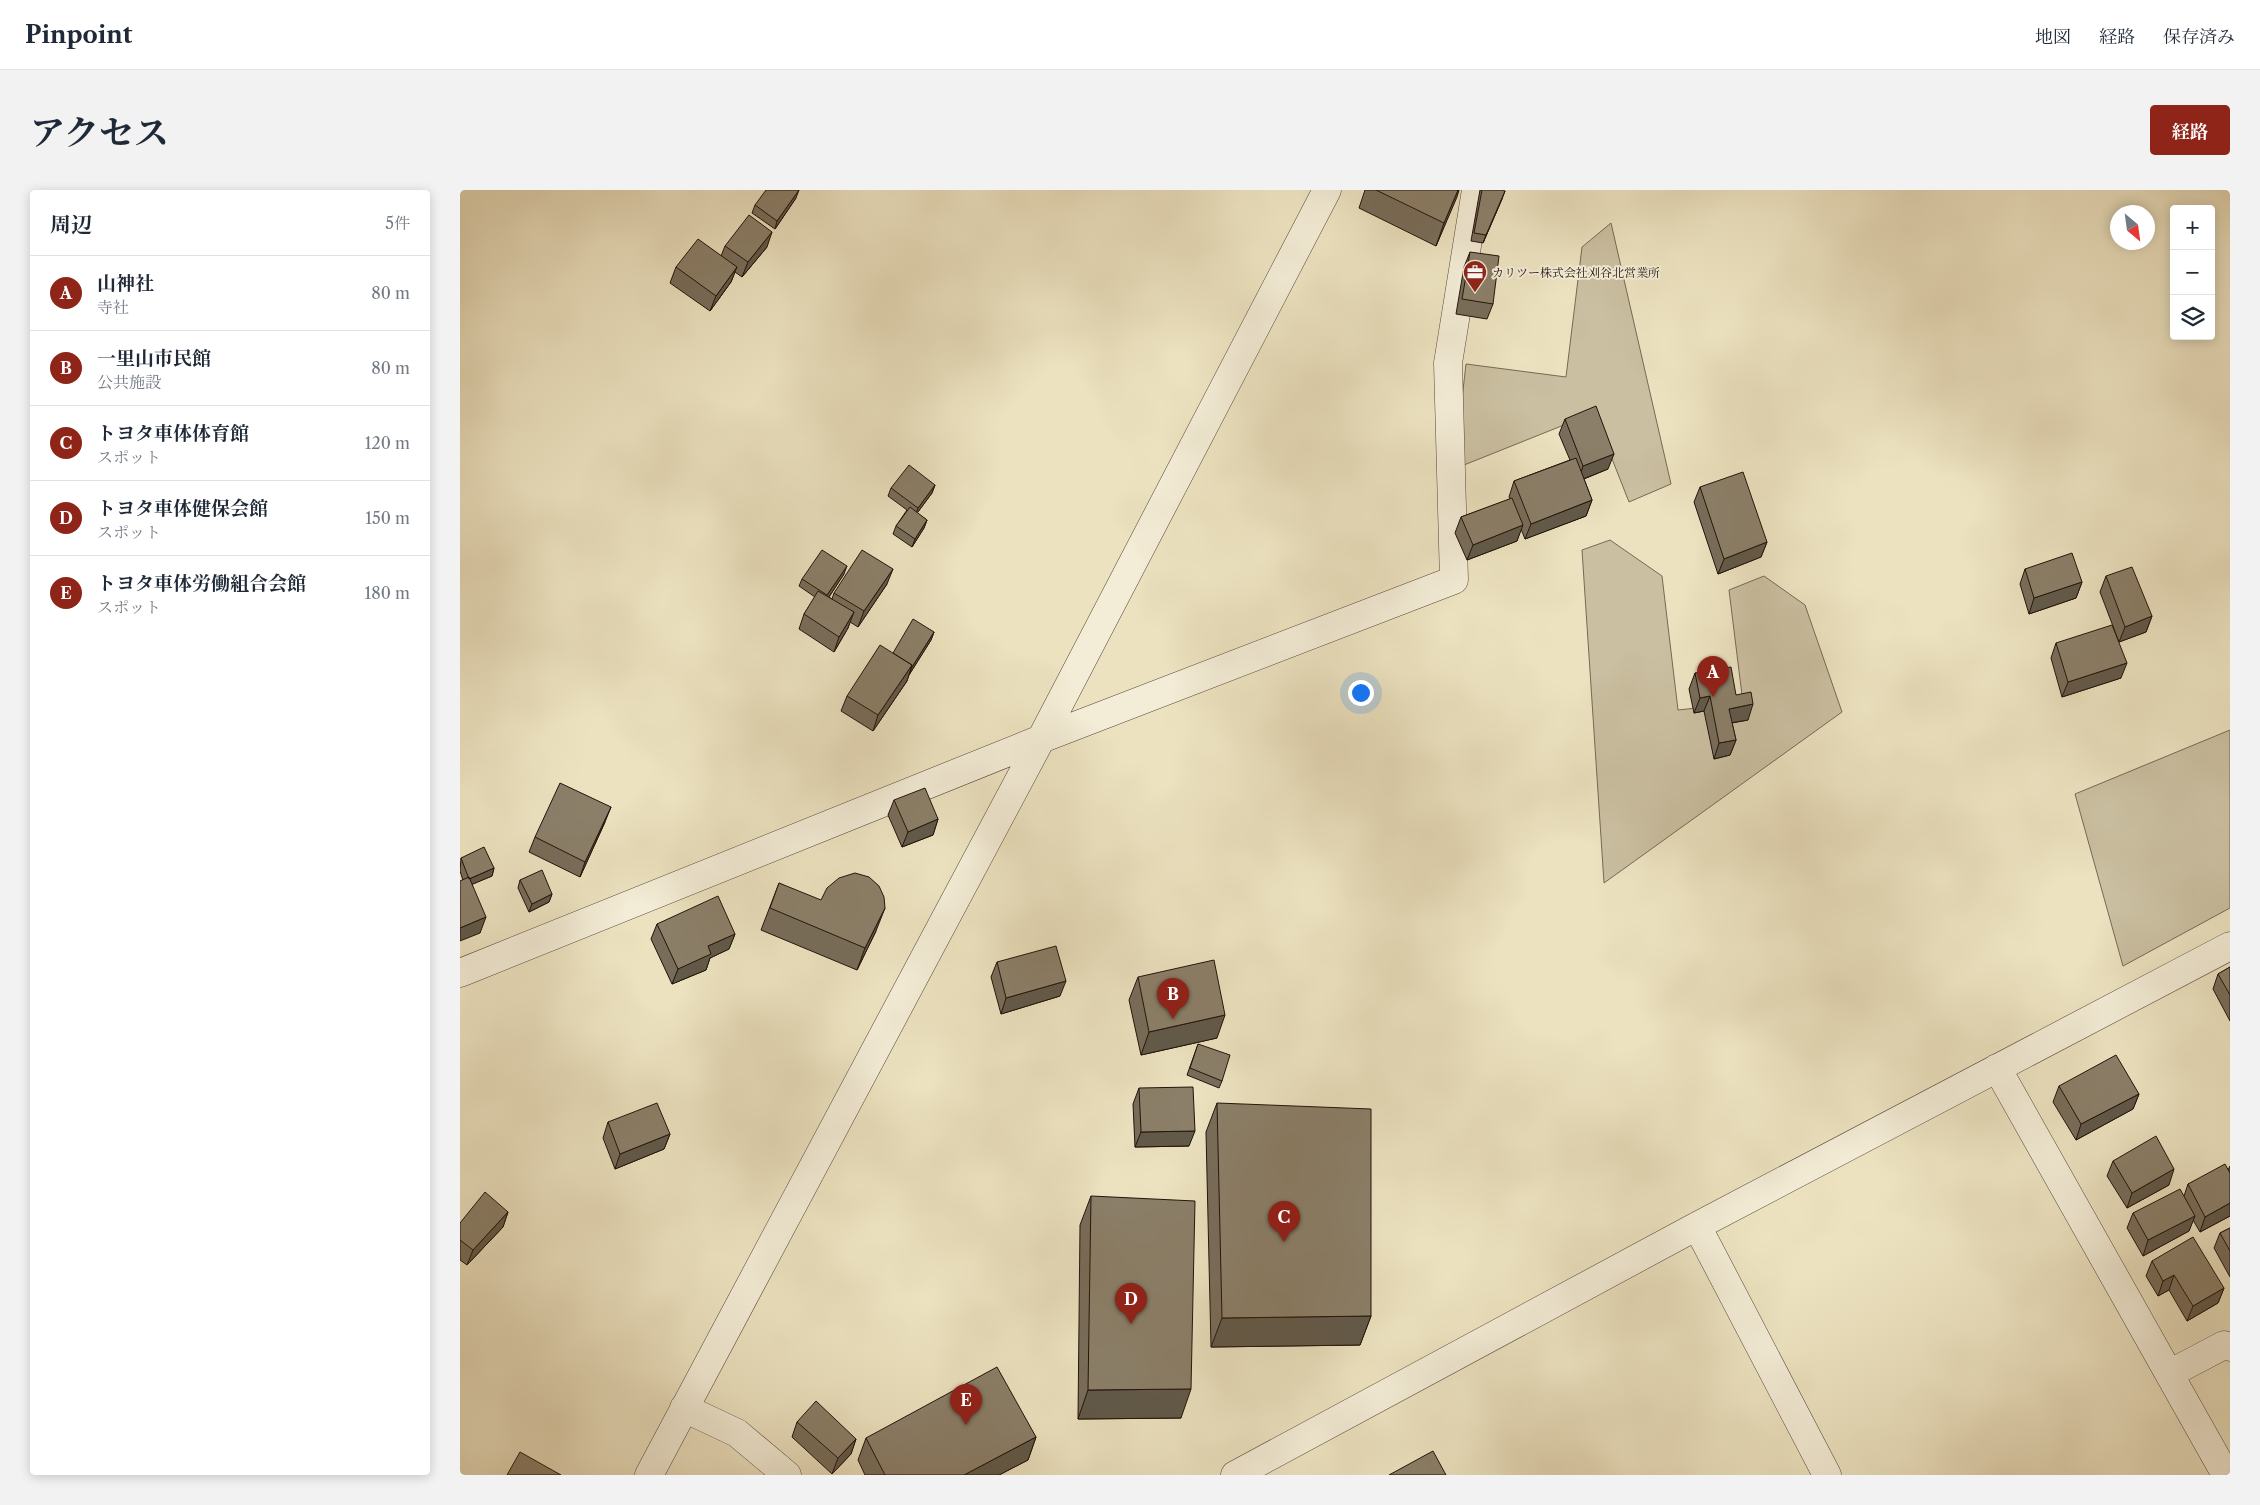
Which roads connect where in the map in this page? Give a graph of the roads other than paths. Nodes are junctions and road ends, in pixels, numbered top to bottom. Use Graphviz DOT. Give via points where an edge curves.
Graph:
graph roads {
  1 [pos="1327,190"];
  2 [pos="1476,190"];
  3 [pos="1041,739"];
  4 [pos="2230,946"];
  5 [pos="460,973"];
  6 [pos="1997,1068"];
  7 [pos="1698,1226"];
  8 [pos="2228,1345"];
  9 [pos="2169,1374"];
  10 [pos="684,1408"];
  11 [pos="649,1475"];
  12 [pos="788,1475"];
  13 [pos="1235,1475"];
  14 [pos="1826,1475"];
  15 [pos="2226,1475"];
  1 -- 3 [label="street"];
  2 -- 3 [label="street" via="1448,363 1454,580"];
  3 -- 5 [label="street"];
  3 -- 10 [label="street"];
  4 -- 6 [label="street"];
  6 -- 7 [label="street"];
  6 -- 9 [label="street"];
  7 -- 13 [label="street"];
  7 -- 14 [label="street"];
  8 -- 9 [label="street"];
  9 -- 15 [label="street"];
  10 -- 11 [label="street"];
  10 -- 12 [label="street" via="737,1433"];
}
